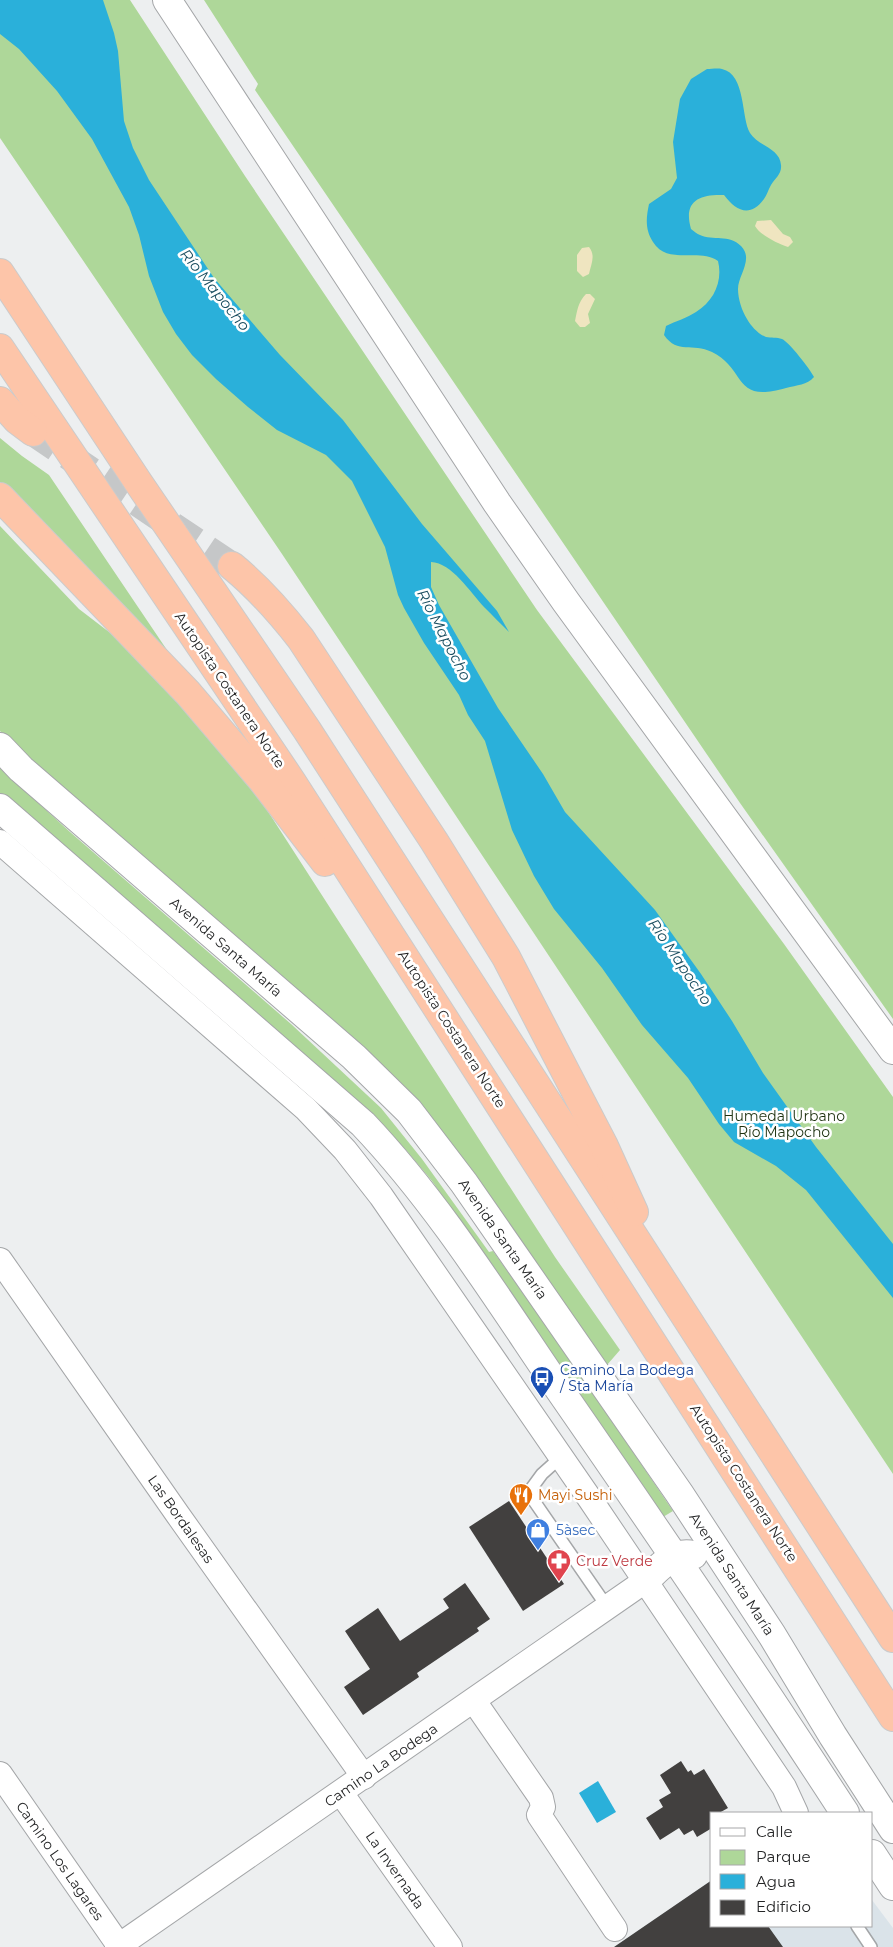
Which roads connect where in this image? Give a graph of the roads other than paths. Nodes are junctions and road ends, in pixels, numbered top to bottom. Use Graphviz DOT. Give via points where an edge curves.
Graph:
graph roads {
  1 [pos="168,0"];
  2 [pos="0,273"];
  3 [pos="0,348"];
  4 [pos="0,401"];
  5 [pos="33,432"];
  6 [pos="0,497"];
  7 [pos="232,566"];
  8 [pos="0,747"];
  9 [pos="0,808"];
  10 [pos="3,849"];
  11 [pos="450,1026"];
  12 [pos="893,1050"];
  13 [pos="0,1260"];
  14 [pos="663,1282"];
  15 [pos="561,1457"];
  16 [pos="675,1556"];
  17 [pos="645,1581"];
  18 [pos="742,1590"];
  19 [pos="707,1604"];
  20 [pos="608,1608"];
  21 [pos="893,1638"];
  22 [pos="474,1701"];
  23 [pos="893,1717"];
  24 [pos="0,1774"];
  25 [pos="364,1777"];
  26 [pos="341,1793"];
  27 [pos="842,1811"];
  28 [pos="796,1812"];
  29 [pos="893,1829"];
  30 [pos="873,1856"];
  31 [pos="893,1886"];
  32 [pos="858,1927"];
  33 [pos="615,1929"];
  34 [pos="118,1947"];
  35 [pos="450,1947"];
  36 [pos="872,1947"];
  1 -- 12 [label="main road" via="497,502"];
  2 -- 14 [label="highway" via="307,730"];
  3 -- 11 [label="highway, Autopista Costanera Norte" via="292,782"];
  4 -- 5 [label="highway"];
  6 -- 11 [label="highway" via="182,686 230,742"];
  7 -- 14 [label="highway" via="256,586 301,639 506,957 604,1146"];
  8 -- 18 [label="main road, Avenida Santa María" via="28,776 354,1057 409,1111 469,1191 674,1484"];
  9 -- 16 [label="main road" via="362,1124 395,1158 473,1264"];
  10 -- 15 [label="street" via="306,1109 345,1150 381,1196"];
  11 -- 23 [label="highway, Autopista Costanera Norte"];
  13 -- 25 [label="street, Las Bordalesas"];
  14 -- 21 [label="highway"];
  15 -- 17 [label="street"];
  15 -- 20 [label="lane" via="531,1489 534,1501"];
  16 -- 17 [label="main road"];
  16 -- 18 [label="main road" via="700,1556"];
  16 -- 19 [label="main road"];
  17 -- 19 [label="main road" via="678,1587"];
  17 -- 20 [label="street, Camino La Bodega"];
  17 -- 28 [label="street" via="784,1787"];
  18 -- 29 [label="main road, Avenida Santa María"];
  19 -- 27 [label="main road"];
  20 -- 22 [label="street, Camino La Bodega"];
  22 -- 25 [label="street, Camino La Bodega"];
  22 -- 33 [label="street" via="541,1798 544,1807 539,1815"];
  24 -- 34 [label="street, Camino Los Lagares"];
  25 -- 26 [label="street, Camino La Bodega"];
  26 -- 34 [label="street, Camino La Bodega"];
  26 -- 35 [label="street, La Invernada"];
  30 -- 31 [label="main road"];
  32 -- 36 [label="lane"];
}
